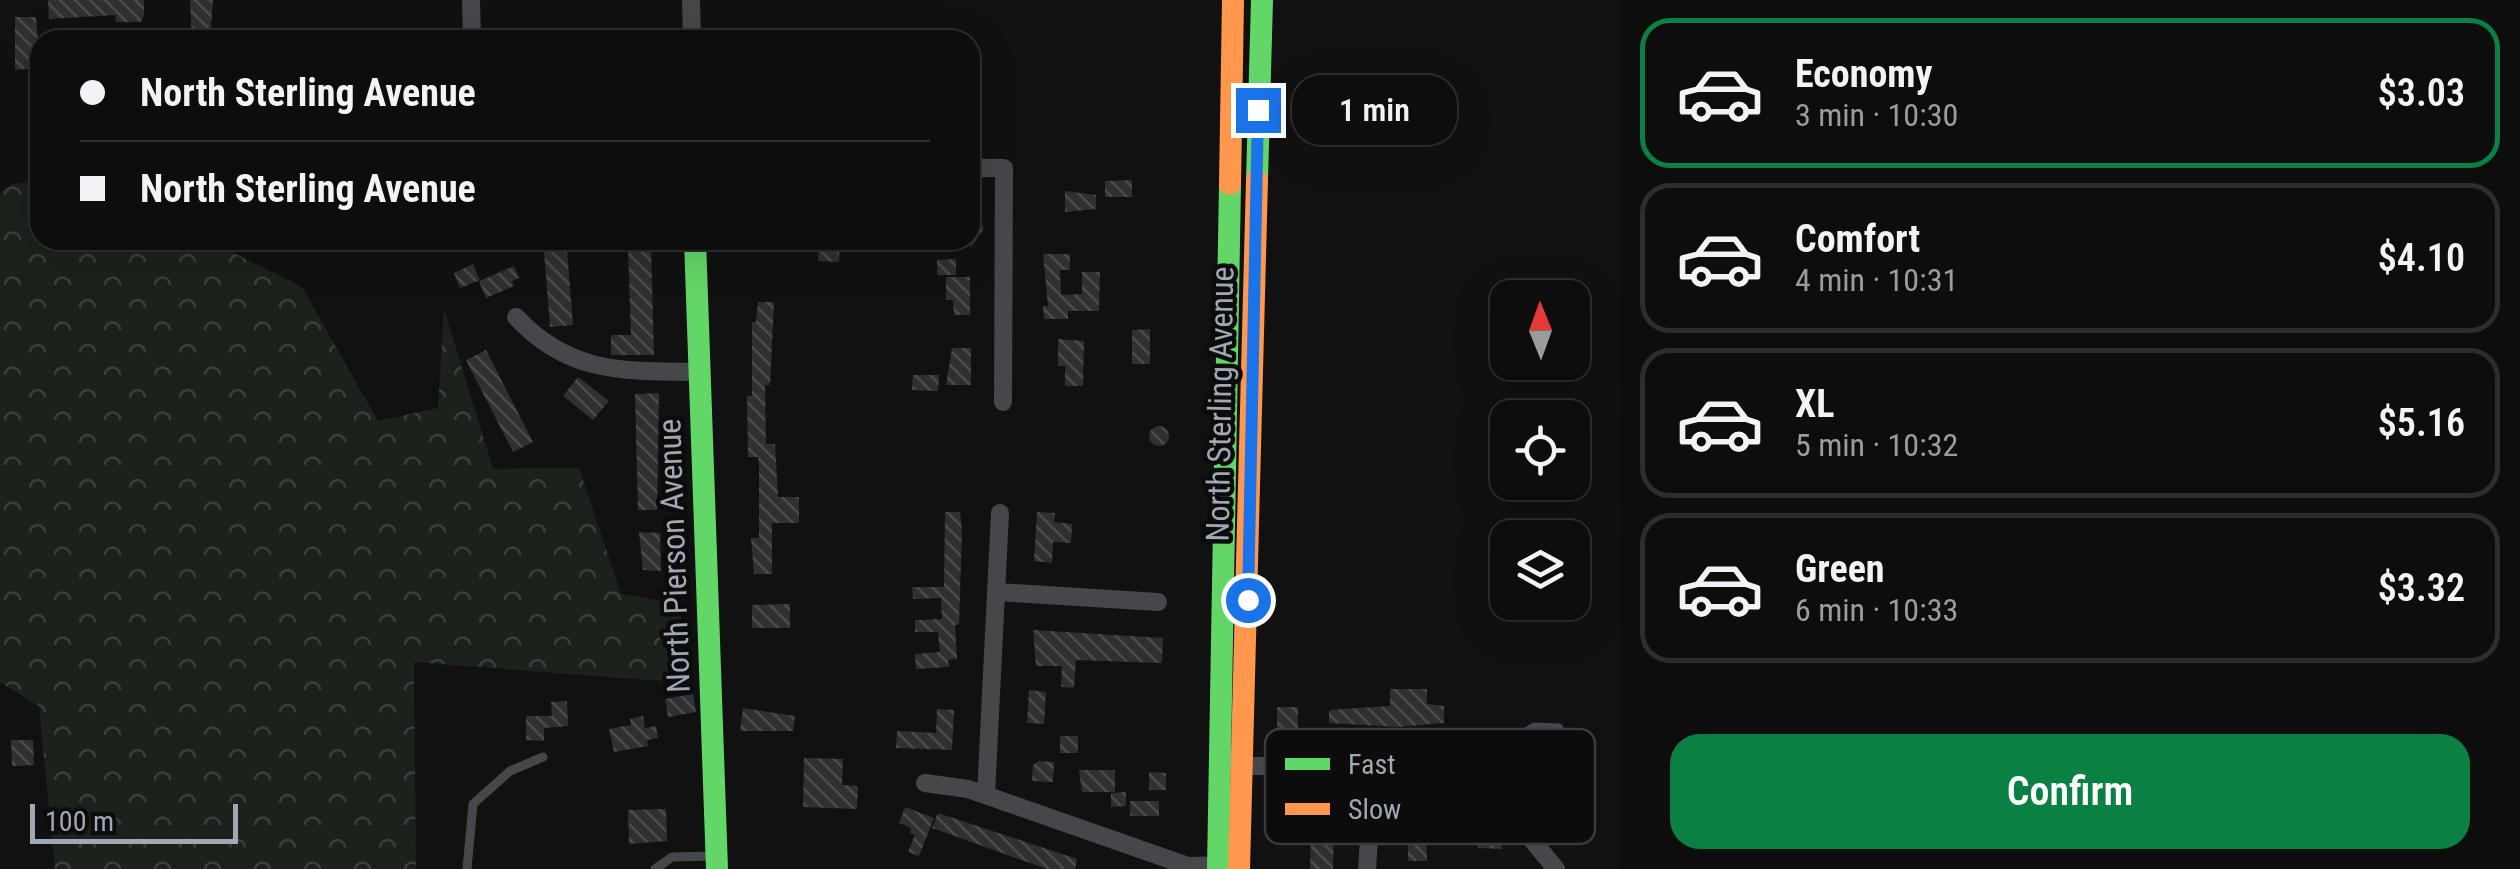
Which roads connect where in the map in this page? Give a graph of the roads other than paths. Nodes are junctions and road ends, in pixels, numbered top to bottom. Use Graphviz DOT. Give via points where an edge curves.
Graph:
graph roads {
  1 [pos="471,0"];
  2 [pos="692,0"];
  3 [pos="1233,0"];
  4 [pos="1262,0"];
  5 [pos="472,30"];
  6 [pos="692,30"];
  7 [pos="980,168"];
  8 [pos="696,250"];
  9 [pos="516,317"];
  10 [pos="700,372"];
  11 [pos="1003,402"];
  12 [pos="1000,512"];
  13 [pos="998,592"];
  14 [pos="1158,602"];
  15 [pos="1559,728"];
  16 [pos="1531,729"];
  17 [pos="543,758"];
  18 [pos="1218,766"];
  19 [pos="1245,766"];
  20 [pos="1265,766"];
  21 [pos="925,784"];
  22 [pos="986,795"];
  23 [pos="1369,844"];
  24 [pos="1535,844"];
  25 [pos="717,862"];
  26 [pos="1228,867"];
  27 [pos="467,869"];
  28 [pos="655,869"];
  29 [pos="1367,869"];
  30 [pos="1556,869"];
  1 -- 5 [label="street"];
  2 -- 6 [label="street"];
  3 -- 18 [label="main road, North Sterling Avenue"];
  4 -- 19 [label="main road, North Sterling Avenue"];
  7 -- 11 [label="street" via="1004,168"];
  8 -- 10 [label="main road, North Pierson Avenue"];
  9 -- 10 [label="street" via="540,342 573,360 620,371"];
  10 -- 25 [label="main road, North Pierson Avenue"];
  12 -- 13 [label="street"];
  13 -- 14 [label="street"];
  13 -- 22 [label="street"];
  15 -- 16 [label="lane"];
  17 -- 27 [label="lane" via="510,771 472,804"];
  18 -- 19 [label="street"];
  18 -- 26 [label="main road, North Sterling Avenue"];
  19 -- 20 [label="street"];
  19 -- 26 [label="main road, North Sterling Avenue"];
  21 -- 22 [label="street"];
  22 -- 26 [label="street" via="1188,866"];
  23 -- 29 [label="street"];
  24 -- 30 [label="street"];
  25 -- 28 [label="lane" via="672,857"];
}
